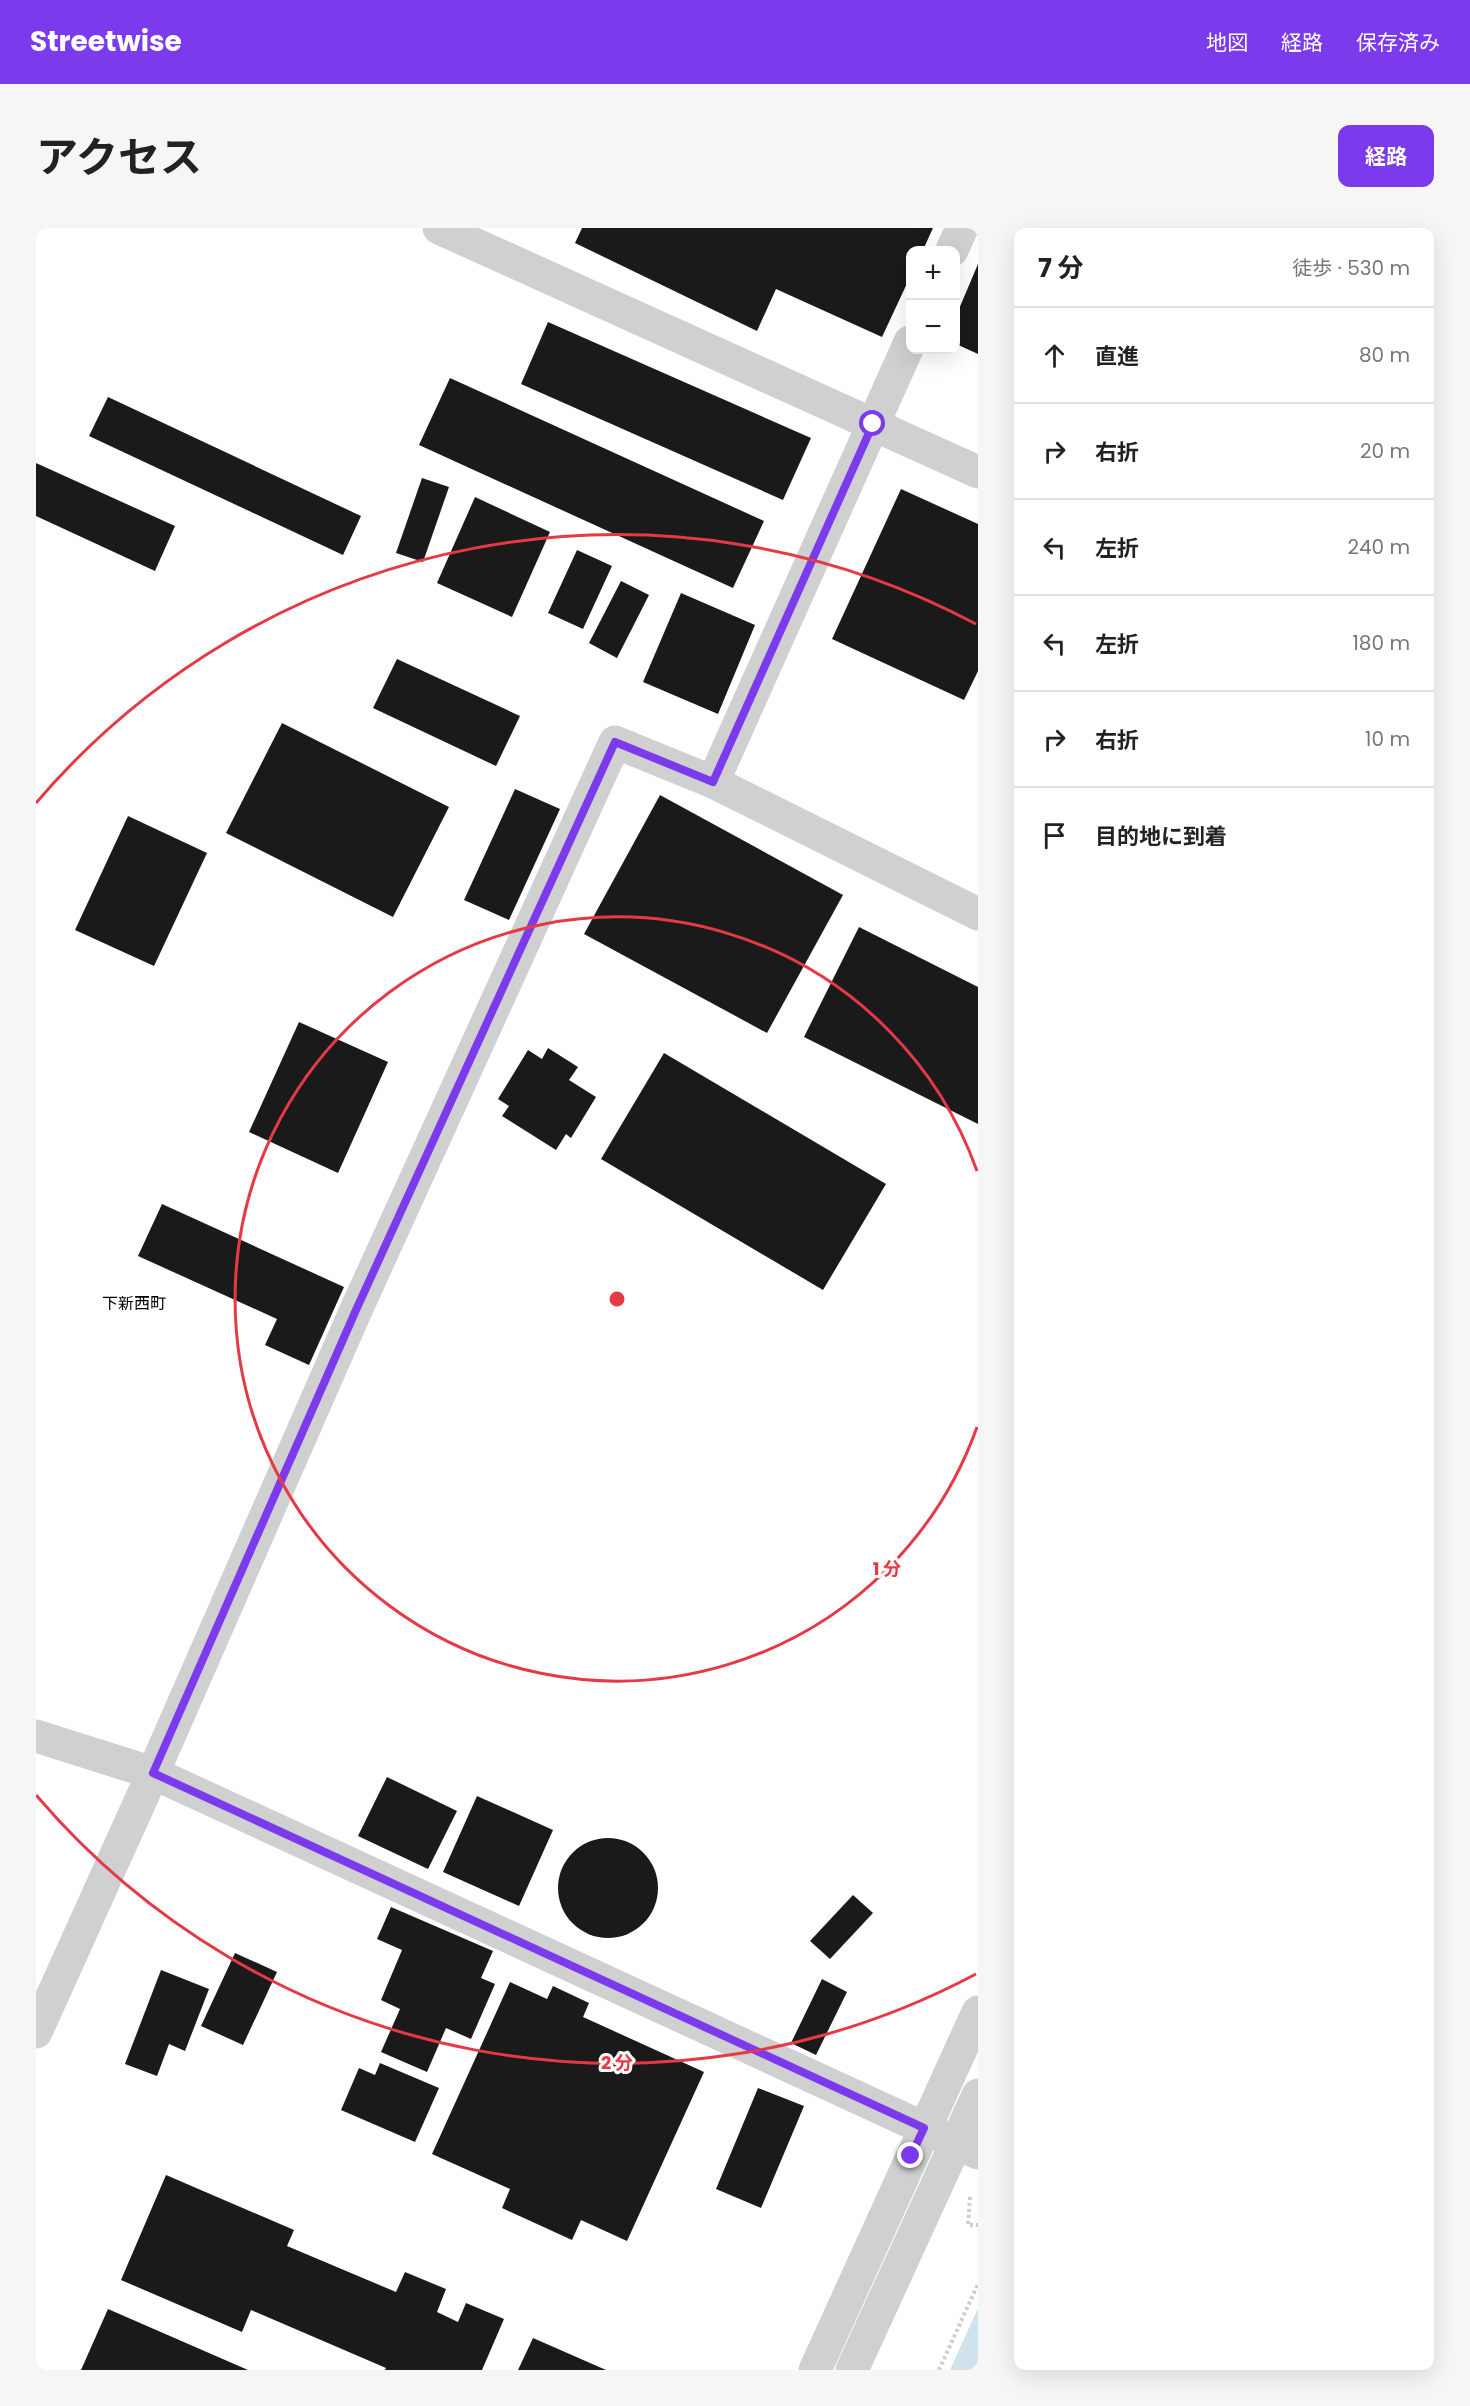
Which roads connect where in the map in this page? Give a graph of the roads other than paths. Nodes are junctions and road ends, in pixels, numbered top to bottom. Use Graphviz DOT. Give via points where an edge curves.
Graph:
graph roads {
  1 [pos="440,228"];
  2 [pos="962,228"];
  3 [pos="954,246"];
  4 [pos="906,351"];
  5 [pos="873,424"];
  6 [pos="978,472"];
  7 [pos="713,782"];
  8 [pos="978,914"];
  9 [pos="36,1736"];
  10 [pos="153,1773"];
  11 [pos="978,2012"];
  12 [pos="36,2031"];
  13 [pos="978,2095"];
  14 [pos="924,2128"];
  15 [pos="967,2148"];
  16 [pos="815,2370"];
  17 [pos="852,2370"];
  1 -- 5 [label="street"];
  2 -- 3 [label="street"];
  4 -- 5 [label="street"];
  5 -- 6 [label="street"];
  5 -- 7 [label="street"];
  7 -- 8 [label="street"];
  7 -- 10 [label="street" via="615,742 356,1310"];
  9 -- 10 [label="street"];
  10 -- 12 [label="street"];
  10 -- 14 [label="street"];
  11 -- 14 [label="street"];
  13 -- 15 [label="street"];
  14 -- 15 [label="street"];
  14 -- 16 [label="street"];
  15 -- 17 [label="street"];
}
